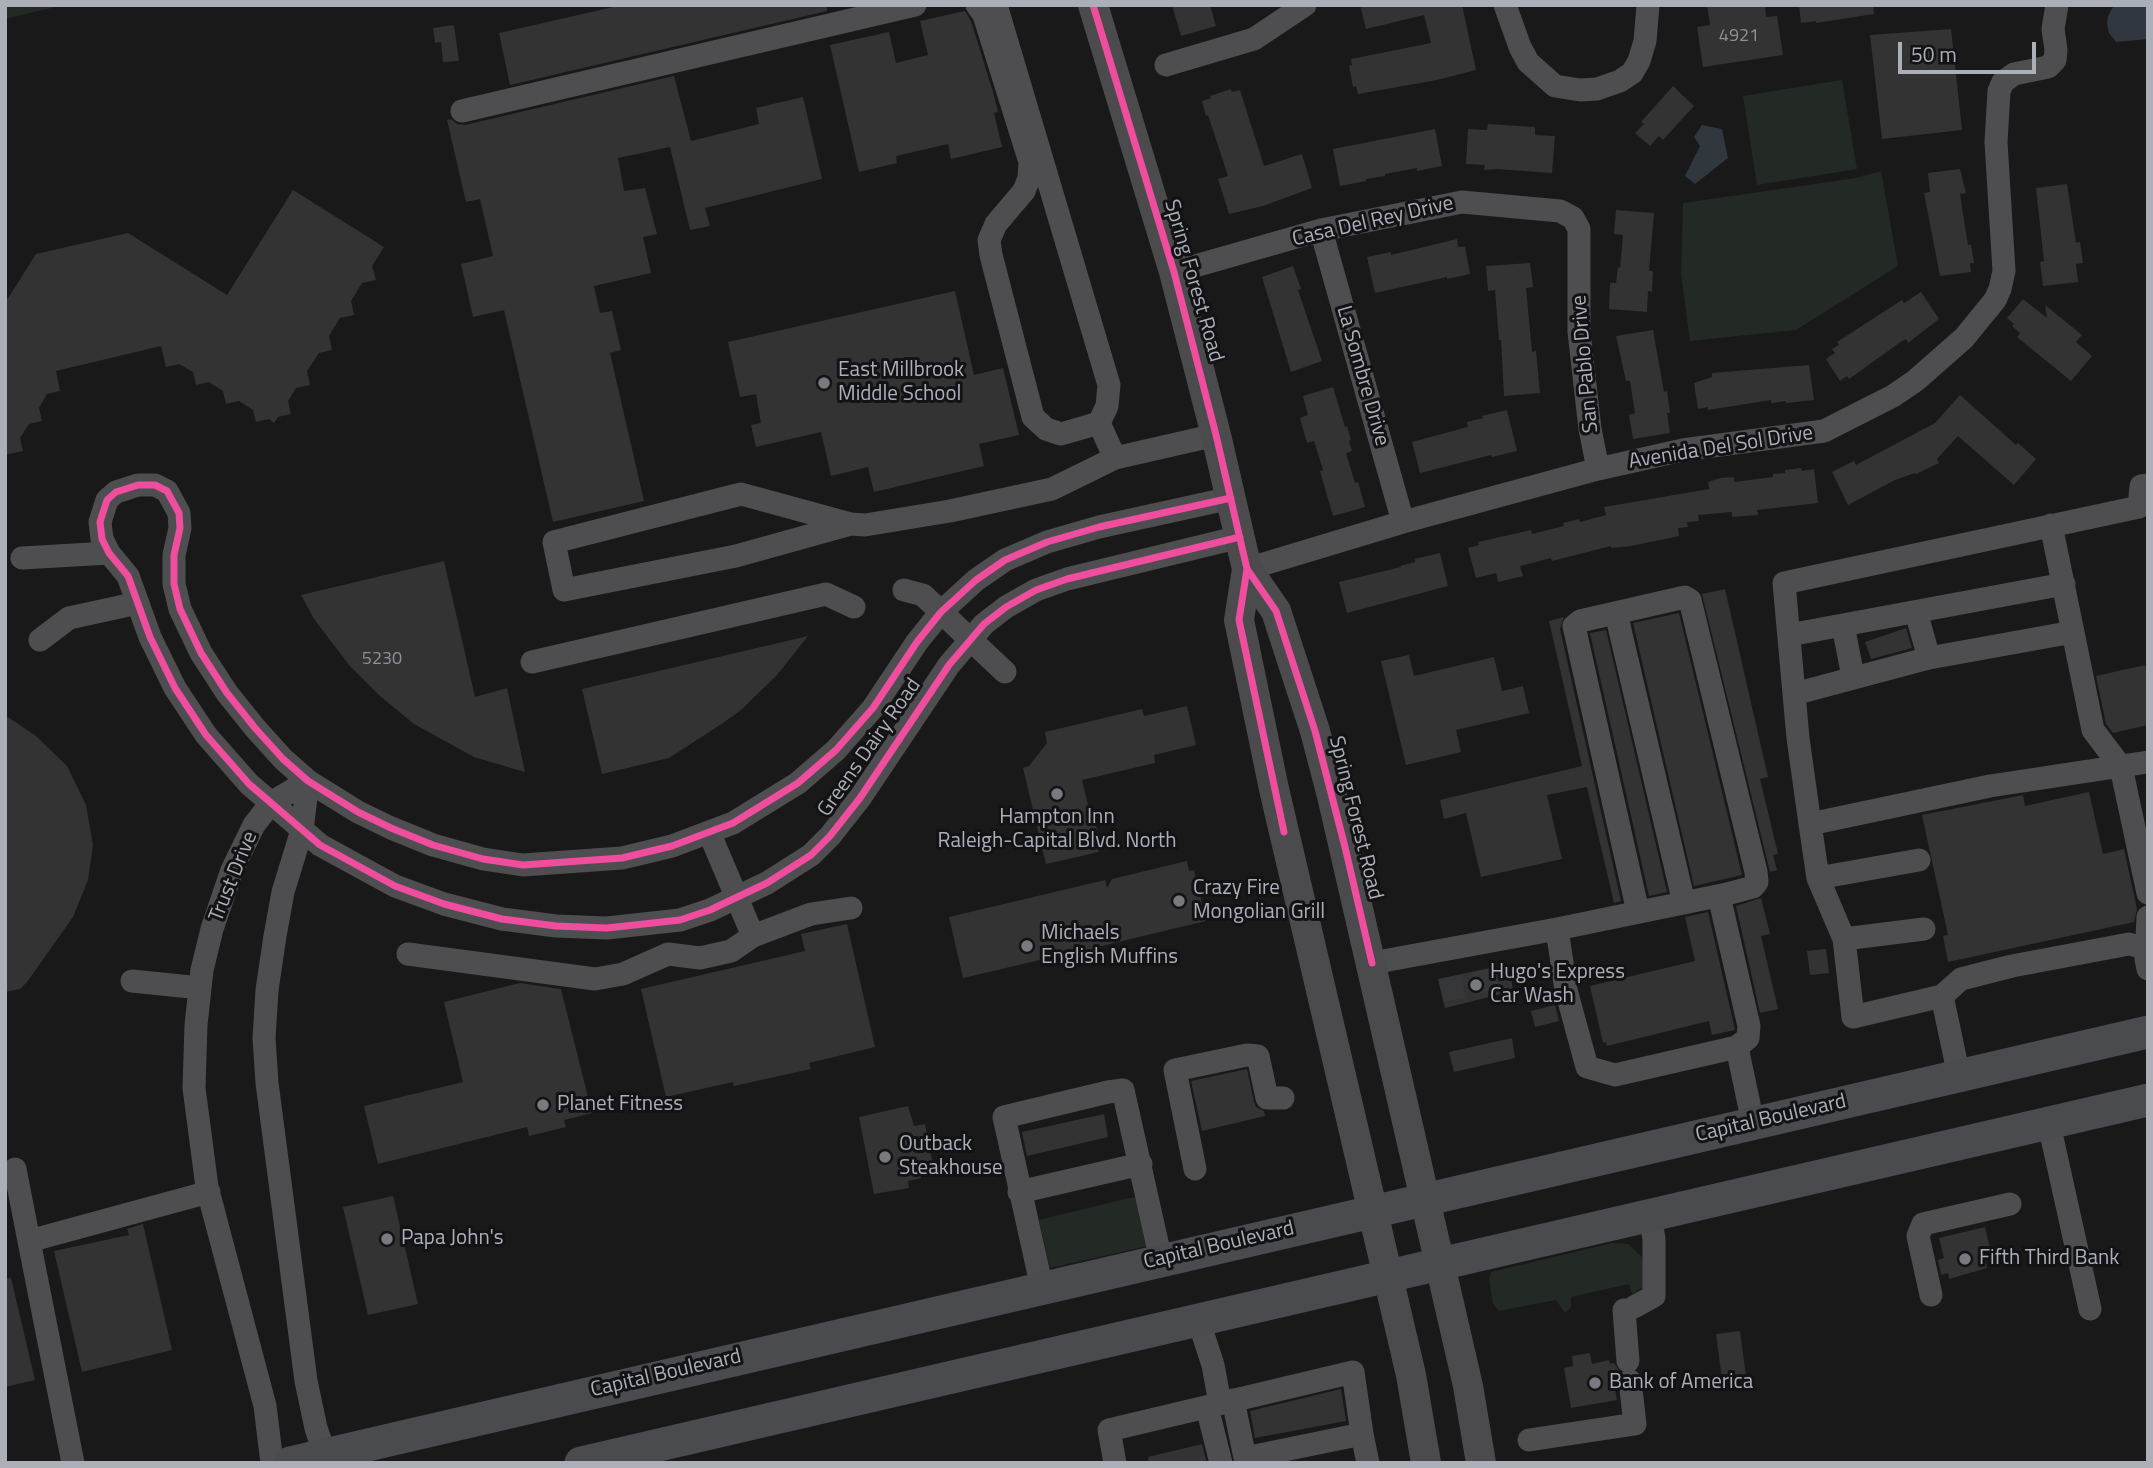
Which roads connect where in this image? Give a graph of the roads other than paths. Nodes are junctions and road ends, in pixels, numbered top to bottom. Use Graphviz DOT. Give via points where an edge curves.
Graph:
graph roads {
  1 [pos="915,5"];
  2 [pos="977,5"];
  3 [pos="996,5"];
  4 [pos="1093,5"];
  5 [pos="1305,5"];
  6 [pos="1505,5"];
  7 [pos="1648,5"];
  8 [pos="2057,5"];
  9 [pos="886,9"];
  10 [pos="1166,65"];
  11 [pos="462,111"];
  12 [pos="1573,218"];
  13 [pos="1321,230"];
  14 [pos="1174,272"];
  15 [pos="1099,423"];
  16 [pos="1216,435"];
  17 [pos="1115,458"];
  18 [pos="1598,469"];
  19 [pos="2148,485"];
  20 [pos="1231,498"];
  21 [pos="1403,522"];
  22 [pos="851,524"];
  23 [pos="2051,525"];
  24 [pos="1240,537"];
  25 [pos="109,553"];
  26 [pos="22,558"];
  27 [pos="1247,569"];
  28 [pos="2064,584"];
  29 [pos="904,590"];
  30 [pos="138,603"];
  31 [pos="854,607"];
  32 [pos="941,612"];
  33 [pos="1916,612"];
  34 [pos="1616,613"];
  35 [pos="1843,625"];
  36 [pos="2073,632"];
  37 [pos="1789,635"];
  38 [pos="971,639"];
  39 [pos="40,640"];
  40 [pos="1928,658"];
  41 [pos="532,662"];
  42 [pos="1005,672"];
  43 [pos="1853,677"];
  44 [pos="1794,694"];
  45 [pos="2148,762"];
  46 [pos="2121,767"];
  47 [pos="308,780"];
  48 [pos="271,803"];
  49 [pos="1810,824"];
  50 [pos="302,830"];
  51 [pos="709,832"];
  52 [pos="1919,860"];
  53 [pos="1818,878"];
  54 [pos="2148,894"];
  55 [pos="1719,896"];
  56 [pos="737,898"];
  57 [pos="1684,903"];
  58 [pos="851,908"];
  59 [pos="1639,912"];
  60 [pos="2148,917"];
  61 [pos="1557,929"];
  62 [pos="1924,929"];
  63 [pos="753,936"];
  64 [pos="1844,939"];
  65 [pos="408,954"];
  66 [pos="2147,956"];
  67 [pos="1372,963"];
  68 [pos="132,981"];
  69 [pos="200,988"];
  70 [pos="1942,996"];
  71 [pos="2148,1032"];
  72 [pos="1737,1047"];
  73 [pos="1959,1076"];
  74 [pos="1283,1098"];
  75 [pos="2148,1100"];
  76 [pos="1753,1123"];
  77 [pos="2049,1124"];
  78 [pos="1141,1164"];
  79 [pos="16,1169"];
  80 [pos="1195,1169"];
  81 [pos="209,1192"];
  82 [pos="1019,1192"];
  83 [pos="1425,1199"];
  84 [pos="2010,1204"];
  85 [pos="1372,1210"];
  86 [pos="1650,1215"];
  87 [pos="29,1241"];
  88 [pos="1161,1260"];
  89 [pos="1440,1264"];
  90 [pos="1387,1276"];
  91 [pos="1042,1288"];
  92 [pos="1931,1295"];
  93 [pos="2090,1309"];
  94 [pos="1198,1319"];
  95 [pos="1220,1404"];
  96 [pos="1362,1434"];
  97 [pos="1529,1440"];
  98 [pos="325,1455"];
  99 [pos="73,1463"];
  100 [pos="272,1463"];
  101 [pos="290,1463"];
  102 [pos="580,1463"];
  103 [pos="1115,1463"];
  104 [pos="1221,1463"];
  105 [pos="1368,1463"];
  106 [pos="1426,1463"];
  107 [pos="1481,1463"];
  1 -- 9 [label="street"];
  2 -- 15 [label="street" via="1030,162 1024,191 996,224 989,240 1033,417 1060,434"];
  3 -- 15 [label="street" via="1109,385"];
  4 -- 14 [label="main road, Spring Forest Road"];
  5 -- 10 [label="street" via="1254,39"];
  6 -- 7 [label="street" via="1528,62 1555,86 1580,90 1597,89 1632,73 1645,41"];
  8 -- 18 [label="street, Avenida Del Sol Drive" via="2055,60 2014,74 1999,91 1996,142 2003,281 1995,300 1964,338 1893,396 1824,431 1683,450"];
  9 -- 11 [label="street"];
  12 -- 13 [label="street, Casa Del Rey Drive" via="1560,211 1462,202"];
  12 -- 18 [label="street, San Pablo Drive" via="1580,229 1579,332"];
  13 -- 14 [label="street, Casa Del Rey Drive"];
  13 -- 21 [label="street, La Sombre Drive"];
  14 -- 16 [label="main road, Spring Forest Road"];
  15 -- 17 [label="street"];
  16 -- 17 [label="street"];
  16 -- 20 [label="main road, Spring Forest Road"];
  17 -- 22 [label="street" via="1052,489 865,526"];
  18 -- 21 [label="street, Avenida Del Sol Drive"];
  19 -- 23 [label="street" via="2141,486 2138,508"];
  20 -- 24 [label="main road, Spring Forest Road"];
  20 -- 32 [label="street, Greens Dairy Road" via="1047,542 1005,560"];
  21 -- 27 [label="street, Avenida Del Sol Drive"];
  22 -- 22 [label="street" via="741,494 554,542 564,590 736,556"];
  23 -- 28 [label="street"];
  23 -- 37 [label="street" via="1784,583"];
  24 -- 27 [label="main road, Spring Forest Road"];
  24 -- 38 [label="street, Greens Dairy Road" via="1046,586 1006,607"];
  25 -- 26 [label="street"];
  25 -- 30 [label="street, Greens Dairy Road" via="128,576"];
  25 -- 47 [label="street, Greens Dairy Road" via="100,522 107,500 138,485 167,491 179,513 174,584 180,609 201,653 255,727"];
  27 -- 67 [label="main road, Spring Forest Road" via="1276,611 1297,675"];
  27 -- 85 [label="main road, Spring Forest Road" via="1239,620"];
  28 -- 33 [label="street"];
  28 -- 36 [label="street"];
  29 -- 32 [label="street" via="923,596"];
  30 -- 39 [label="street" via="69,618"];
  30 -- 48 [label="street, Greens Dairy Road" via="175,688 206,735"];
  31 -- 41 [label="street" via="826,594"];
  32 -- 38 [label="street"];
  32 -- 51 [label="street, Greens Dairy Road" via="873,708 836,750 788,789"];
  33 -- 35 [label="street"];
  33 -- 40 [label="street"];
  34 -- 55 [label="street" via="1685,597 1690,600 1757,882"];
  34 -- 57 [label="street"];
  34 -- 59 [label="street" via="1574,626"];
  35 -- 37 [label="street"];
  35 -- 43 [label="street"];
  36 -- 40 [label="street"];
  36 -- 46 [label="street" via="2093,730"];
  37 -- 44 [label="street"];
  38 -- 42 [label="street"];
  38 -- 56 [label="street, Greens Dairy Road" via="830,836 788,872"];
  40 -- 43 [label="street"];
  43 -- 44 [label="street"];
  44 -- 49 [label="street"];
  45 -- 46 [label="street"];
  46 -- 49 [label="street" via="1990,786"];
  46 -- 54 [label="street"];
  47 -- 48 [label="street, Trust Drive"];
  47 -- 50 [label="street"];
  47 -- 51 [label="street, Greens Dairy Road" via="358,812 433,845 523,865 622,858"];
  48 -- 50 [label="street, Greens Dairy Road"];
  48 -- 69 [label="street, Trust Drive" via="254,825 232,870 212,929"];
  49 -- 53 [label="street"];
  50 -- 56 [label="street, Greens Dairy Road" via="320,845 395,886 502,919 582,927 651,925 710,911"];
  50 -- 98 [label="street" via="283,892 264,1038 306,1381"];
  51 -- 56 [label="street"];
  52 -- 53 [label="street"];
  53 -- 64 [label="street"];
  55 -- 57 [label="street"];
  55 -- 72 [label="street" via="1749,1026 1748,1038"];
  56 -- 63 [label="street"];
  57 -- 59 [label="street"];
  58 -- 63 [label="street" via="811,914"];
  59 -- 61 [label="street"];
  60 -- 66 [label="street"];
  61 -- 67 [label="street"];
  61 -- 72 [label="street" via="1566,990 1587,1067 1615,1075"];
  62 -- 64 [label="street"];
  63 -- 65 [label="street" via="731,951 700,958 668,954 623,974 594,979"];
  64 -- 70 [label="street" via="1853,1017"];
  66 -- 70 [label="street" via="2129,944 2012,966 1961,979"];
  67 -- 83 [label="main road, Spring Forest Road"];
  68 -- 69 [label="street"];
  69 -- 81 [label="street, Trust Drive" via="194,1088"];
  70 -- 73 [label="street"];
  71 -- 73 [label="highway, Capital Boulevard"];
  72 -- 76 [label="street"];
  73 -- 76 [label="highway, Capital Boulevard"];
  74 -- 80 [label="street" via="1267,1098 1258,1056 1175,1070"];
  75 -- 77 [label="highway"];
  76 -- 83 [label="highway, Capital Boulevard"];
  77 -- 86 [label="highway"];
  77 -- 93 [label="street"];
  78 -- 82 [label="street"];
  78 -- 82 [label="street" via="1123,1090 1108,1092 1004,1117"];
  78 -- 88 [label="street"];
  79 -- 87 [label="street"];
  81 -- 87 [label="street"];
  81 -- 100 [label="street, Trust Drive" via="265,1406"];
  82 -- 91 [label="street"];
  83 -- 85 [label="highway, Capital Boulevard"];
  83 -- 89 [label="main road, Spring Forest Road"];
  84 -- 92 [label="street" via="1923,1224 1917,1236"];
  85 -- 88 [label="highway, Capital Boulevard"];
  85 -- 90 [label="main road, Spring Forest Road"];
  86 -- 89 [label="highway"];
  86 -- 97 [label="street" via="1654,1296 1629,1309 1635,1424"];
  87 -- 99 [label="street"];
  88 -- 91 [label="highway, Capital Boulevard"];
  89 -- 90 [label="highway"];
  89 -- 107 [label="main road, Spring Forest Road"];
  90 -- 94 [label="highway"];
  90 -- 106 [label="main road, Spring Forest Road"];
  91 -- 98 [label="highway, Capital Boulevard"];
  94 -- 95 [label="street"];
  94 -- 102 [label="highway"];
  95 -- 96 [label="street" via="1245,1458"];
  95 -- 96 [label="street" via="1353,1372"];
  95 -- 103 [label="street" via="1109,1430"];
  95 -- 104 [label="street"];
  96 -- 105 [label="street"];
  98 -- 101 [label="highway, Capital Boulevard"];
}
